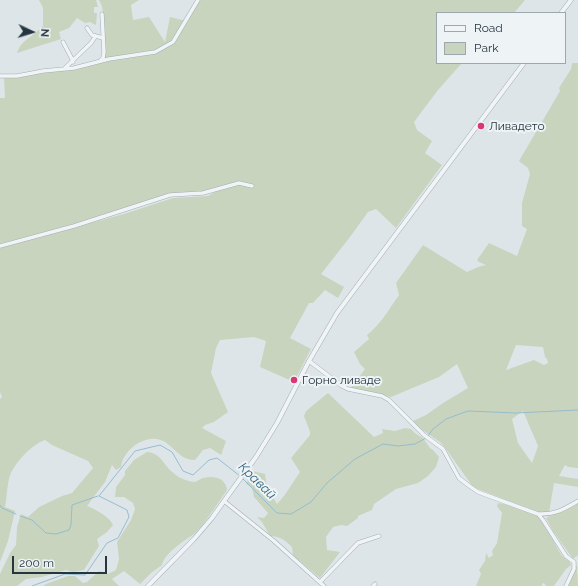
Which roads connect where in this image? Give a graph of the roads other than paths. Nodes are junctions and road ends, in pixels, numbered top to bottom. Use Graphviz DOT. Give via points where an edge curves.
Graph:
graph roads {
  1 [pos="198,0"];
  2 [pos="571,0"];
  3 [pos="562,12"];
  4 [pos="102,14"];
  5 [pos="87,28"];
  6 [pos="96,37"];
  7 [pos="102,38"];
  8 [pos="64,42"];
  9 [pos="73,62"];
  10 [pos="99,62"];
  11 [pos="523,64"];
  12 [pos="64,69"];
  13 [pos="0,76"];
  14 [pos="252,186"];
  15 [pos="0,246"];
  16 [pos="309,361"];
  17 [pos="224,501"];
  18 [pos="578,502"];
  19 [pos="538,514"];
  20 [pos="379,536"];
  21 [pos="320,582"];
  22 [pos="148,586"];
  23 [pos="324,586"];
  24 [pos="566,586"];
  1 -- 10 [label="street" via="173,42 155,52"];
  2 -- 3 [label="street"];
  4 -- 7 [label="street"];
  5 -- 6 [label="street"];
  6 -- 7 [label="street"];
  6 -- 9 [label="street"];
  7 -- 10 [label="street" via="104,52"];
  8 -- 9 [label="street"];
  9 -- 12 [label="street"];
  10 -- 12 [label="street"];
  11 -- 16 [label="street" via="336,313"];
  12 -- 13 [label="street"];
  14 -- 15 [label="street" via="239,183 203,193 170,195 74,226"];
  16 -- 17 [label="street" via="277,423"];
  16 -- 19 [label="street" via="348,389 382,396 389,400 442,449 459,478 478,492"];
  17 -- 21 [label="street"];
  17 -- 22 [label="street" via="194,539"];
  18 -- 19 [label="street" via="555,513"];
  19 -- 24 [label="street" via="566,556 574,562 574,569"];
  20 -- 21 [label="street" via="358,543"];
  21 -- 23 [label="street"];
}
